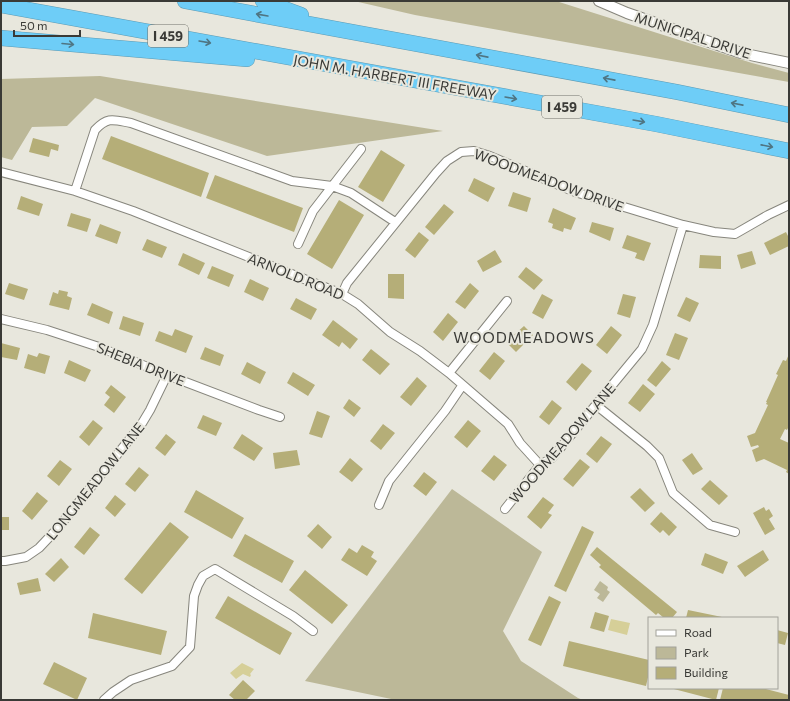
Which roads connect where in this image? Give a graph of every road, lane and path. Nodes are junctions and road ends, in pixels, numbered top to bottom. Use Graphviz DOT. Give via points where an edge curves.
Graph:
graph roads {
  1 [pos="185,1"];
  2 [pos="263,1"];
  3 [pos="599,1"];
  4 [pos="1,5"];
  5 [pos="342,29"];
  6 [pos="1,38"];
  7 [pos="789,63"];
  8 [pos="335,66"];
  9 [pos="789,115"];
  10 [pos="361,149"];
  11 [pos="789,151"];
  12 [pos="1,172"];
  13 [pos="332,186"];
  14 [pos="75,191"];
  15 [pos="789,205"];
  16 [pos="395,222"];
  17 [pos="683,225"];
  18 [pos="298,244"];
  19 [pos="342,294"];
  20 [pos="507,301"];
  21 [pos="1,319"];
  22 [pos="449,373"];
  23 [pos="167,375"];
  24 [pos="462,386"];
  25 [pos="596,405"];
  26 [pos="280,417"];
  27 [pos="540,465"];
  28 [pos="379,505"];
  29 [pos="505,509"];
  30 [pos="735,532"];
  31 [pos="1,560"];
  32 [pos="313,631"];
  33 [pos="104,700"];
  5 -- 1 [label="highway, one-way"];
  2 -- 5 [label="highway"];
  3 -- 7 [label="street, MUNICIPAL DRIVE" via="742,52"];
  4 -- 8 [label="highway, JOHN M. HARBERT III FREEWAY / I 459, one-way"];
  9 -- 5 [label="highway, one-way"];
  6 -- 8 [label="highway, one-way"];
  8 -- 11 [label="highway, JOHN M. HARBERT III FREEWAY / I 459, one-way" via="656,124"];
  10 -- 13 [label="street"];
  12 -- 14 [label="street, ARNOLD ROAD"];
  13 -- 14 [label="street" via="292,181 131,123 112,119 102,123 95,130"];
  13 -- 16 [label="street" via="351,193"];
  13 -- 18 [label="street" via="313,211"];
  14 -- 19 [label="street, ARNOLD ROAD" via="134,211"];
  15 -- 17 [label="street, WOODMEADOW DRIVE" via="735,234"];
  16 -- 17 [label="street, WOODMEADOW DRIVE" via="447,161 461,152 474,151 575,192"];
  16 -- 19 [label="street, WOODMEADOW DRIVE"];
  17 -- 25 [label="street, WOODMEADOW LANE" via="648,339"];
  19 -- 22 [label="street, ARNOLD ROAD" via="358,304 390,332"];
  20 -- 22 [label="street"];
  21 -- 23 [label="street, SHEBIA DRIVE" via="47,330 99,347"];
  22 -- 24 [label="street, ARNOLD ROAD"];
  23 -- 26 [label="street, SHEBIA DRIVE"];
  23 -- 31 [label="street, LONGMEADOW LANE" via="141,425 57,529 39,548 26,557"];
  24 -- 27 [label="street, ARNOLD ROAD" via="508,424 520,443"];
  24 -- 28 [label="street" via="389,481"];
  25 -- 27 [label="street, WOODMEADOW LANE" via="552,458"];
  25 -- 30 [label="street" via="659,458 673,493 710,525"];
  27 -- 29 [label="street, WOODMEADOW LANE"];
  32 -- 33 [label="street" via="215,569 203,576 194,596 190,647 172,666 132,680"];
}
